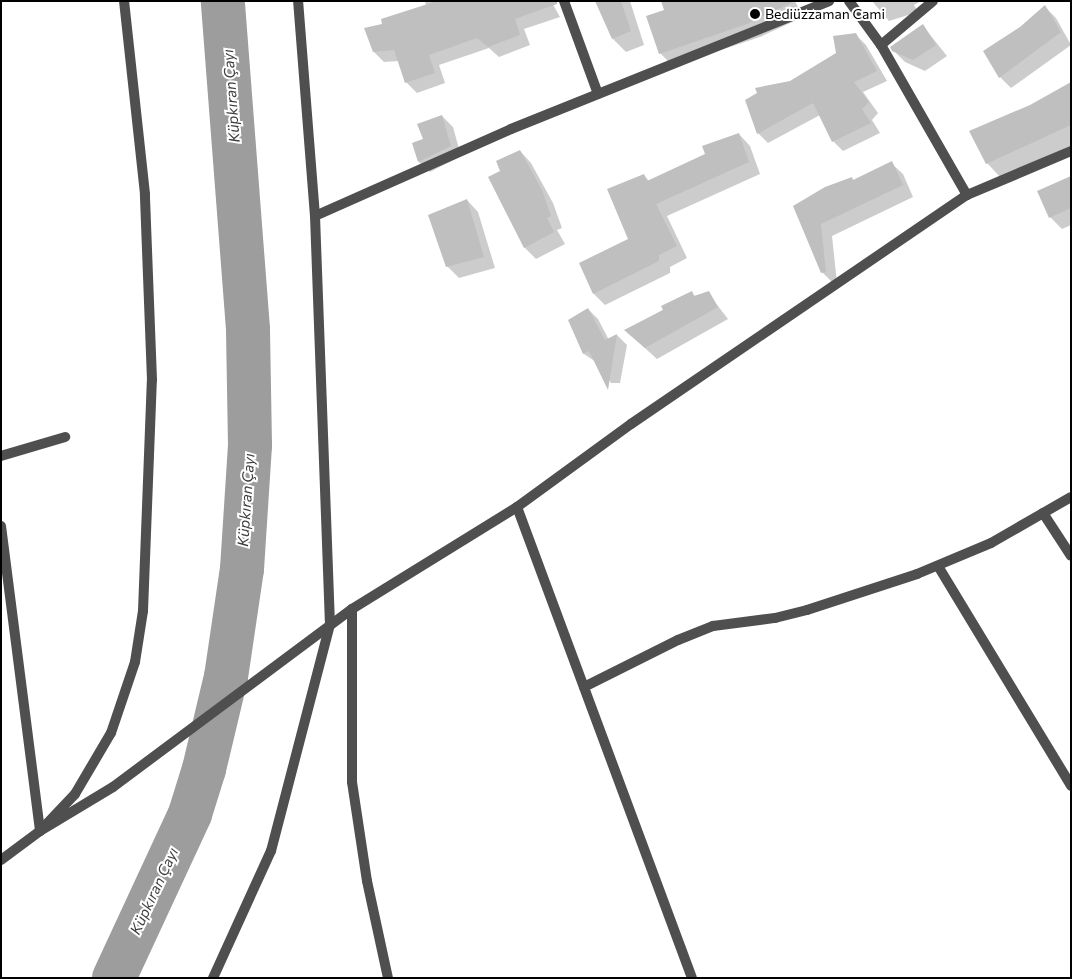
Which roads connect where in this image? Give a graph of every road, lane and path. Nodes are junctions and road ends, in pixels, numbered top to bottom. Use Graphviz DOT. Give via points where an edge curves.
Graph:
graph roads {
  1 [pos="124,1"];
  2 [pos="298,1"];
  3 [pos="564,1"];
  4 [pos="829,1"];
  5 [pos="849,1"];
  6 [pos="933,1"];
  7 [pos="881,45"];
  8 [pos="598,94"];
  9 [pos="1071,152"];
  10 [pos="967,195"];
  11 [pos="315,216"];
  12 [pos="65,437"];
  13 [pos="1,456"];
  14 [pos="1071,497"];
  15 [pos="517,507"];
  16 [pos="1043,512"];
  17 [pos="1,526"];
  18 [pos="1071,556"];
  19 [pos="938,566"];
  20 [pos="352,610"];
  21 [pos="330,624"];
  22 [pos="584,687"];
  23 [pos="1071,786"];
  24 [pos="40,832"];
  25 [pos="1,860"];
  26 [pos="213,978"];
  27 [pos="388,978"];
  28 [pos="692,978"];
  1 -- 24 [label="street" via="145,194 152,380 142,611 135,662 111,733 75,794"];
  2 -- 11 [label="street"];
  3 -- 8 [label="street"];
  4 -- 8 [label="street"];
  5 -- 7 [label="street"];
  6 -- 7 [label="street"];
  7 -- 10 [label="street"];
  8 -- 11 [label="street" via="510,129"];
  9 -- 10 [label="street"];
  10 -- 15 [label="street" via="631,424"];
  11 -- 21 [label="street"];
  12 -- 13 [label="street"];
  14 -- 16 [label="street"];
  15 -- 20 [label="street"];
  15 -- 22 [label="street"];
  16 -- 18 [label="street"];
  16 -- 19 [label="street" via="991,543"];
  17 -- 24 [label="street"];
  19 -- 22 [label="street" via="807,610 775,618 713,626"];
  19 -- 23 [label="street"];
  20 -- 21 [label="street"];
  20 -- 27 [label="street" via="352,782 366,881"];
  21 -- 24 [label="street" via="113,787"];
  21 -- 26 [label="street" via="270,851"];
  22 -- 28 [label="street"];
  24 -- 25 [label="street"];
}
